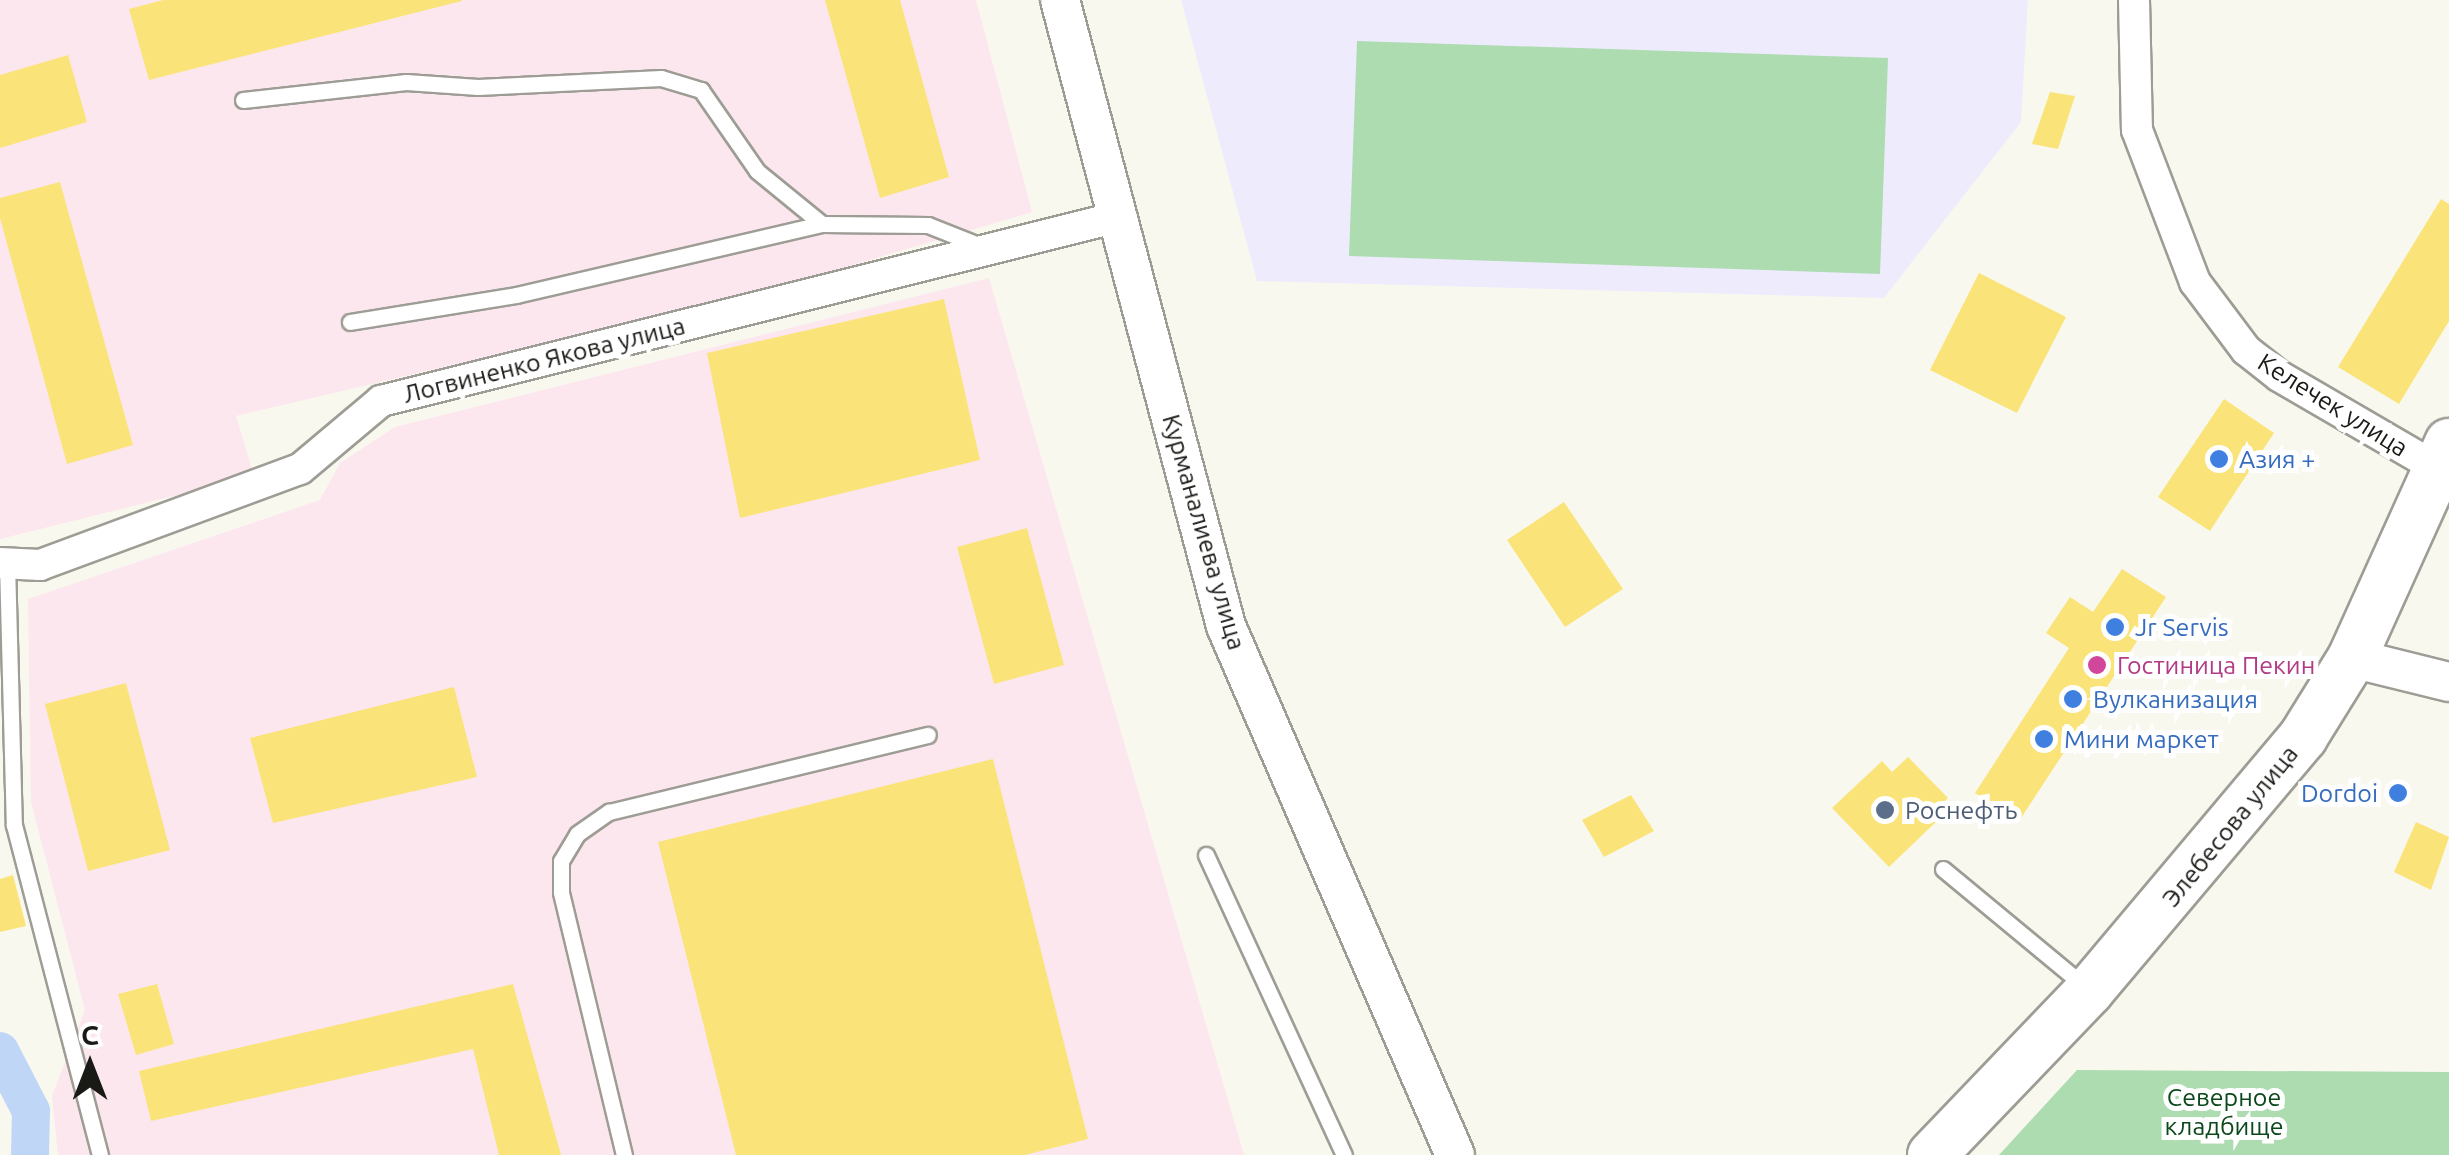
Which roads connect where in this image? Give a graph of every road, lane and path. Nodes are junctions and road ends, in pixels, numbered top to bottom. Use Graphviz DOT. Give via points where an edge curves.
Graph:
graph roads {
  1 [pos="1060,0"];
  2 [pos="2134,0"];
  3 [pos="243,100"];
  4 [pos="1118,218"];
  5 [pos="822,224"];
  6 [pos="989,249"];
  7 [pos="350,322"];
  8 [pos="2445,461"];
  9 [pos="3,563"];
  10 [pos="2352,658"];
  11 [pos="2449,682"];
  12 [pos="928,735"];
  13 [pos="1206,854"];
  14 [pos="1944,869"];
  15 [pos="2090,990"];
  16 [pos="100,1155"];
  17 [pos="624,1155"];
  18 [pos="1344,1155"];
  19 [pos="1455,1155"];
  20 [pos="1932,1155"];
  1 -- 4 [label="street, Курманалиева улица"];
  2 -- 8 [label="street, Келечек улица" via="2138,130 2195,282 2246,350 2278,376"];
  3 -- 5 [label="lane" via="406,82 478,87 661,78 701,90 757,171"];
  4 -- 6 [label="street, Логвиненко Якова улица"];
  4 -- 19 [label="street, Курманалиева улица" via="1226,626"];
  5 -- 6 [label="lane" via="928,225"];
  5 -- 7 [label="lane" via="516,295"];
  6 -- 9 [label="street, Логвиненко Якова улица" via="380,401 300,469 40,566"];
  8 -- 10 [label="main road, Элебесова улица"];
  9 -- 16 [label="lane" via="14,825"];
  10 -- 11 [label="street"];
  10 -- 15 [label="main road, Элебесова улица" via="2266,788"];
  12 -- 17 [label="lane" via="609,812 577,834 561,861 561,892"];
  13 -- 18 [label="lane"];
  14 -- 15 [label="lane"];
  15 -- 20 [label="main road, Элебесова улица"];
}
